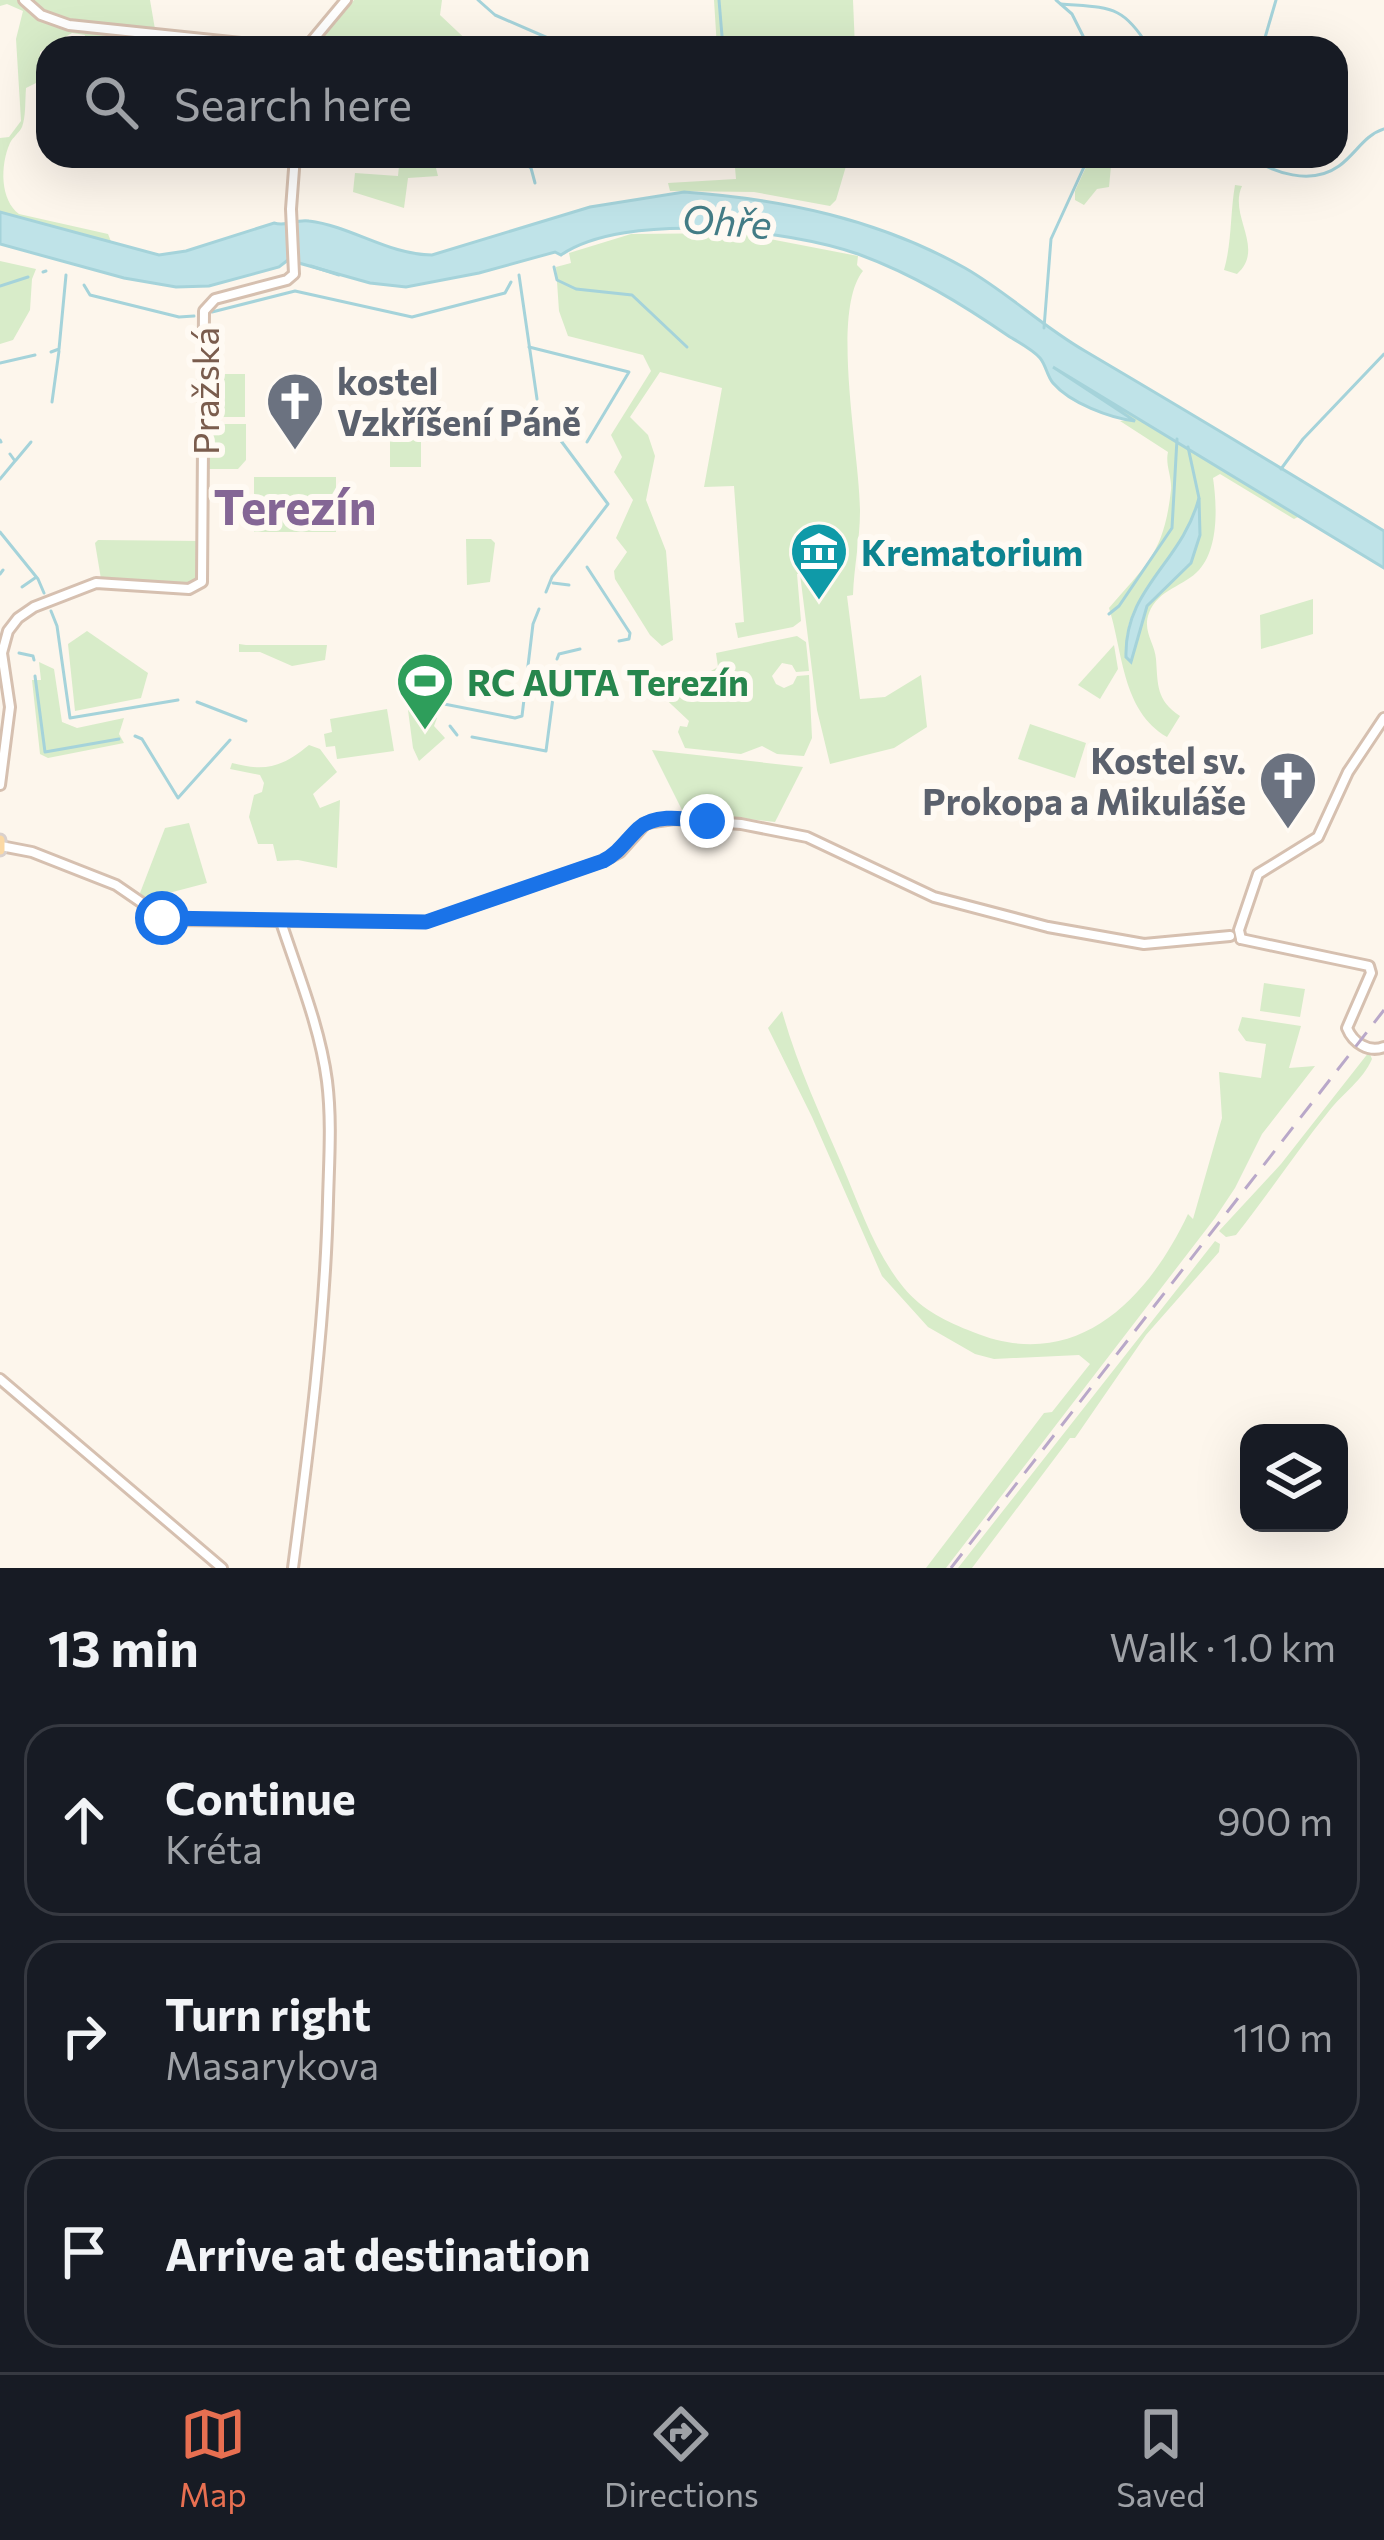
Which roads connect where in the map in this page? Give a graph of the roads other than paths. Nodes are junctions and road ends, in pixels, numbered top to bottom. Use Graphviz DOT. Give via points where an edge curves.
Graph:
graph roads {
  1 [pos="24,0"];
  2 [pos="346,0"];
  3 [pos="169,36"];
  4 [pos="316,36"];
  5 [pos="294,168"];
  6 [pos="1382,720"];
  7 [pos="0,785"];
  8 [pos="0,845"];
  9 [pos="281,922"];
  10 [pos="1237,935"];
  11 [pos="1384,1047"];
  12 [pos="0,1379"];
  13 [pos="222,1568"];
  14 [pos="293,1568"];
  1 -- 3 [label="street" via="69,26"];
  2 -- 4 [label="street"];
  5 -- 7 [label="street, Pražská" via="295,269 287,280 215,298 204,311 200,586 97,583 28,610 8,632 1,657 10,707"];
  6 -- 10 [label="street" via="1323,831 1256,878"];
  8 -- 9 [label="street" via="103,880 167,920"];
  9 -- 10 [label="street" via="434,921 603,861 646,823 674,819 807,837 957,904 1115,941"];
  9 -- 14 [label="street" via="317,1031 329,1135 322,1314"];
  10 -- 11 [label="street" via="1369,966 1347,1028 1366,1048"];
  12 -- 13 [label="street"];
}
